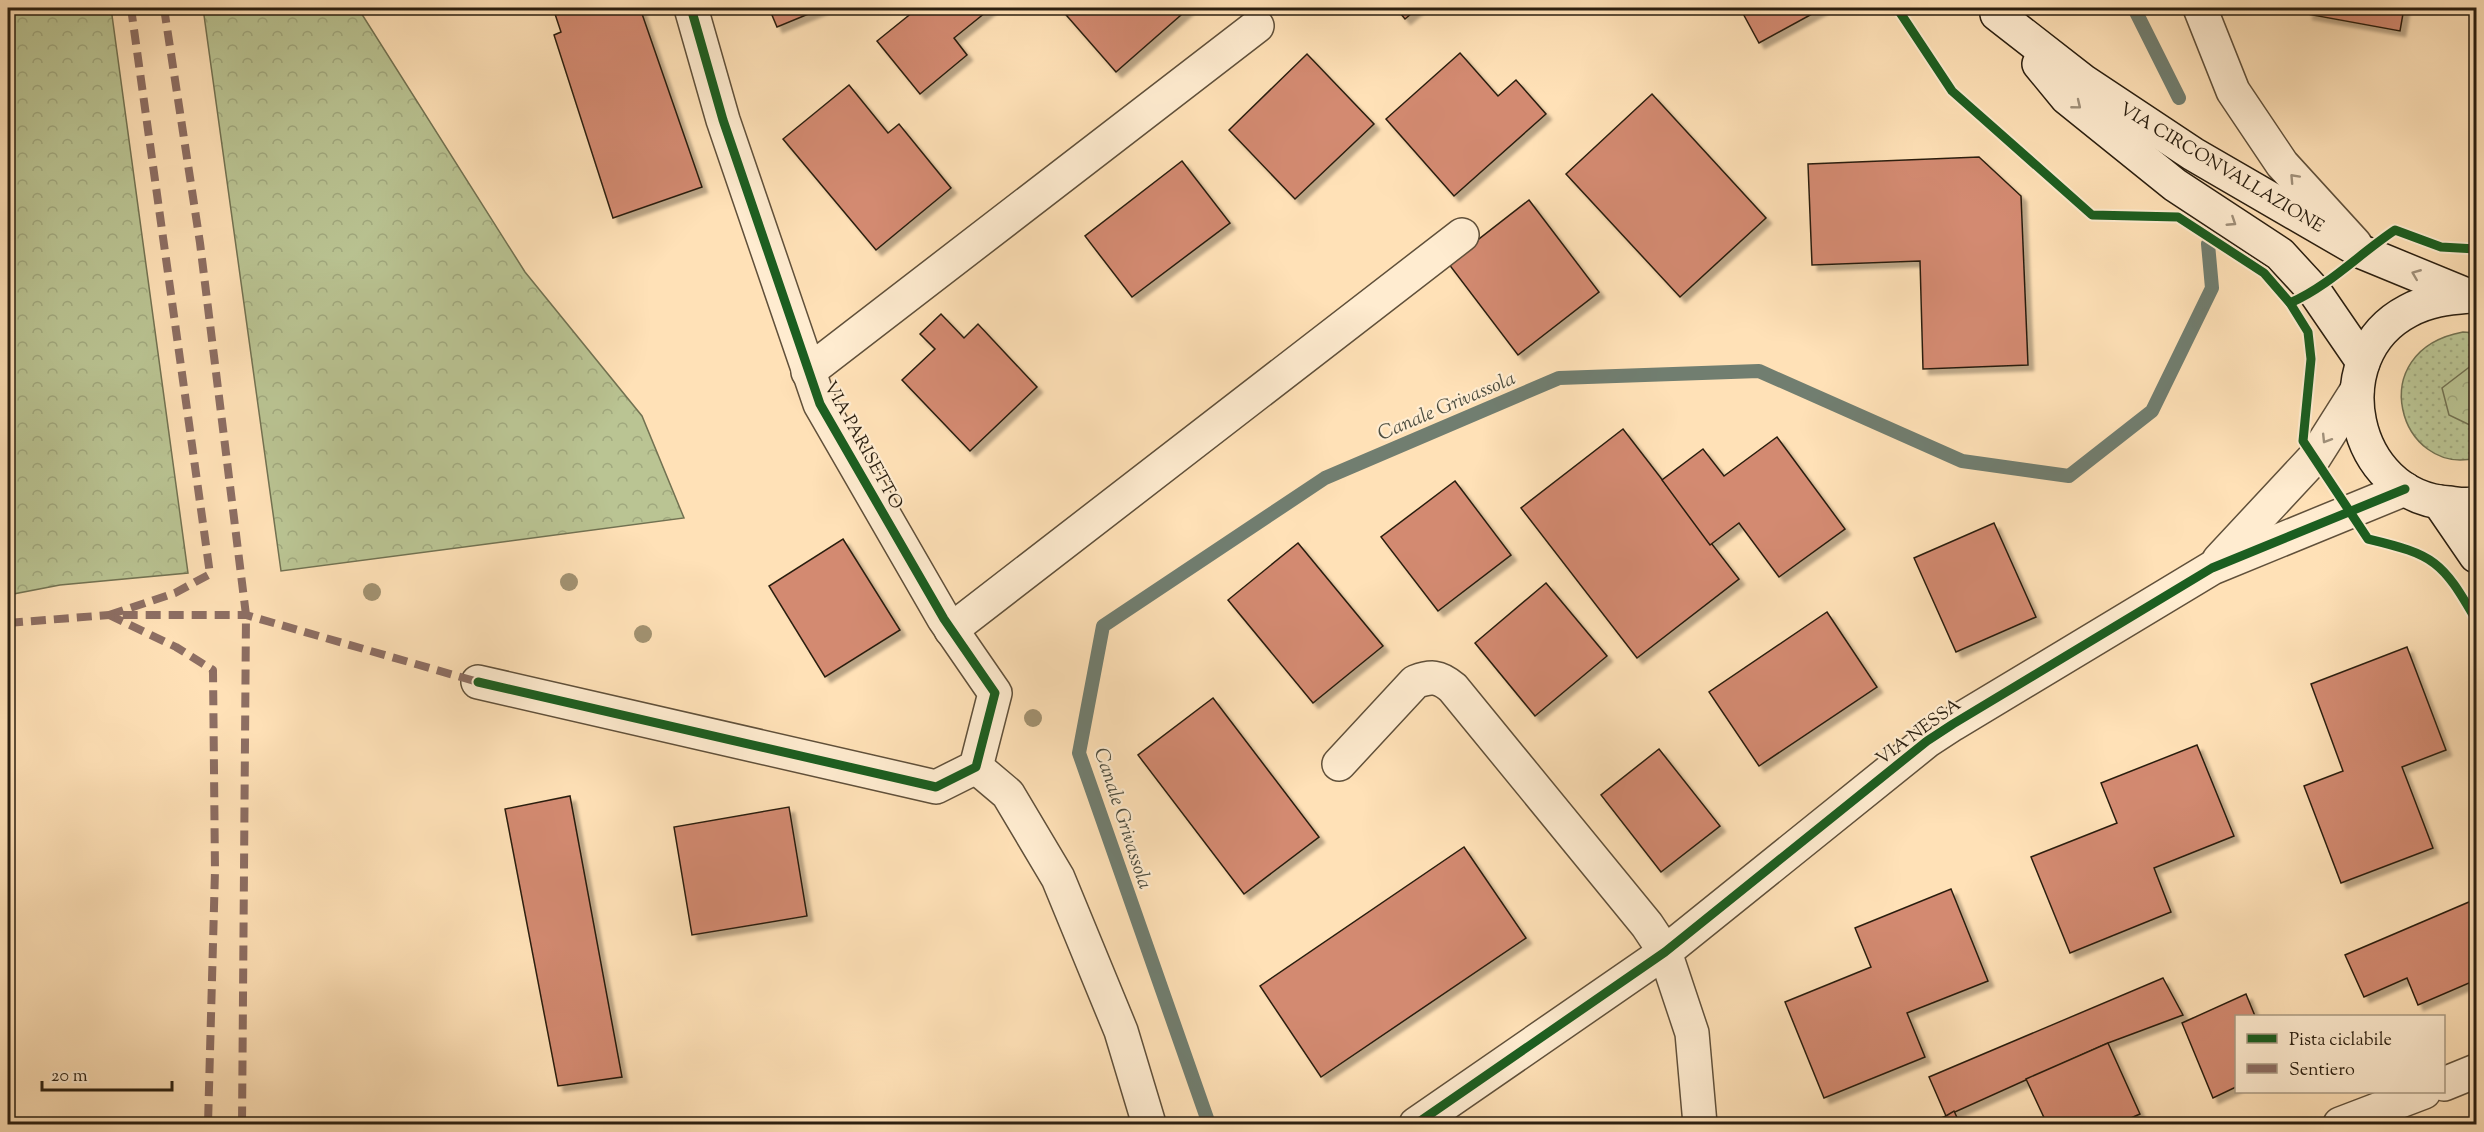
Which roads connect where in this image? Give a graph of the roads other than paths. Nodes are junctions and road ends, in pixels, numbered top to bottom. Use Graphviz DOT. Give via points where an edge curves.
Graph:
graph roads {
  1 [pos="690,8"];
  2 [pos="2200,8"];
  3 [pos="1995,11"];
  4 [pos="1257,26"];
  5 [pos="1462,236"];
  6 [pos="2362,252"];
  7 [pos="2473,296"];
  8 [pos="808,372"];
  9 [pos="2360,376"];
  10 [pos="2405,489"];
  11 [pos="2439,502"];
  12 [pos="2476,503"];
  13 [pos="2476,556"];
  14 [pos="2212,567"];
  15 [pos="951,630"];
  16 [pos="478,682"];
  17 [pos="1339,764"];
  18 [pos="976,767"];
  19 [pos="1665,952"];
  20 [pos="2476,1071"];
  21 [pos="2445,1084"];
  22 [pos="2421,1093"];
  23 [pos="1149,1125"];
  24 [pos="1416,1125"];
  25 [pos="1700,1125"];
  26 [pos="2340,1125"];
  1 -- 8 [label="street, VIA PARISETTO" via="723,120"];
  6 -- 2 [label="street, one-way" via="2282,164 2251,119 2233,91"];
  3 -- 6 [label="street, VIA CIRCONVALLAZIONE" via="2083,81 2193,154"];
  3 -- 9 [label="street, VIA CIRCONVALLAZIONE, one-way" via="2067,98 2175,185 2280,254 2315,292"];
  4 -- 8 [label="street"];
  5 -- 15 [label="street"];
  7 -- 6 [label="street, VIA CIRCONVALLAZIONE, one-way"];
  7 -- 9 [label="street" via="2436,299 2406,312 2381,333"];
  8 -- 15 [label="street, VIA PARISETTO" via="820,404"];
  9 -- 10 [label="street" via="2358,418 2366,446 2382,470"];
  9 -- 14 [label="street, one-way" via="2314,458"];
  10 -- 11 [label="street"];
  10 -- 14 [label="street"];
  11 -- 12 [label="street"];
  11 -- 13 [label="street"];
  14 -- 19 [label="street, VIA NESSA" via="1927,741"];
  15 -- 18 [label="street, VIA PARISETTO" via="995,693"];
  16 -- 18 [label="street" via="936,788"];
  17 -- 19 [label="street" via="1415,682 1428,677 1442,678 1647,925"];
  18 -- 23 [label="street" via="1008,794 1058,878 1121,1031"];
  19 -- 24 [label="street, VIA NESSA"];
  19 -- 25 [label="street" via="1692,1033"];
  20 -- 21 [label="street"];
  22 -- 26 [label="street"];
}
